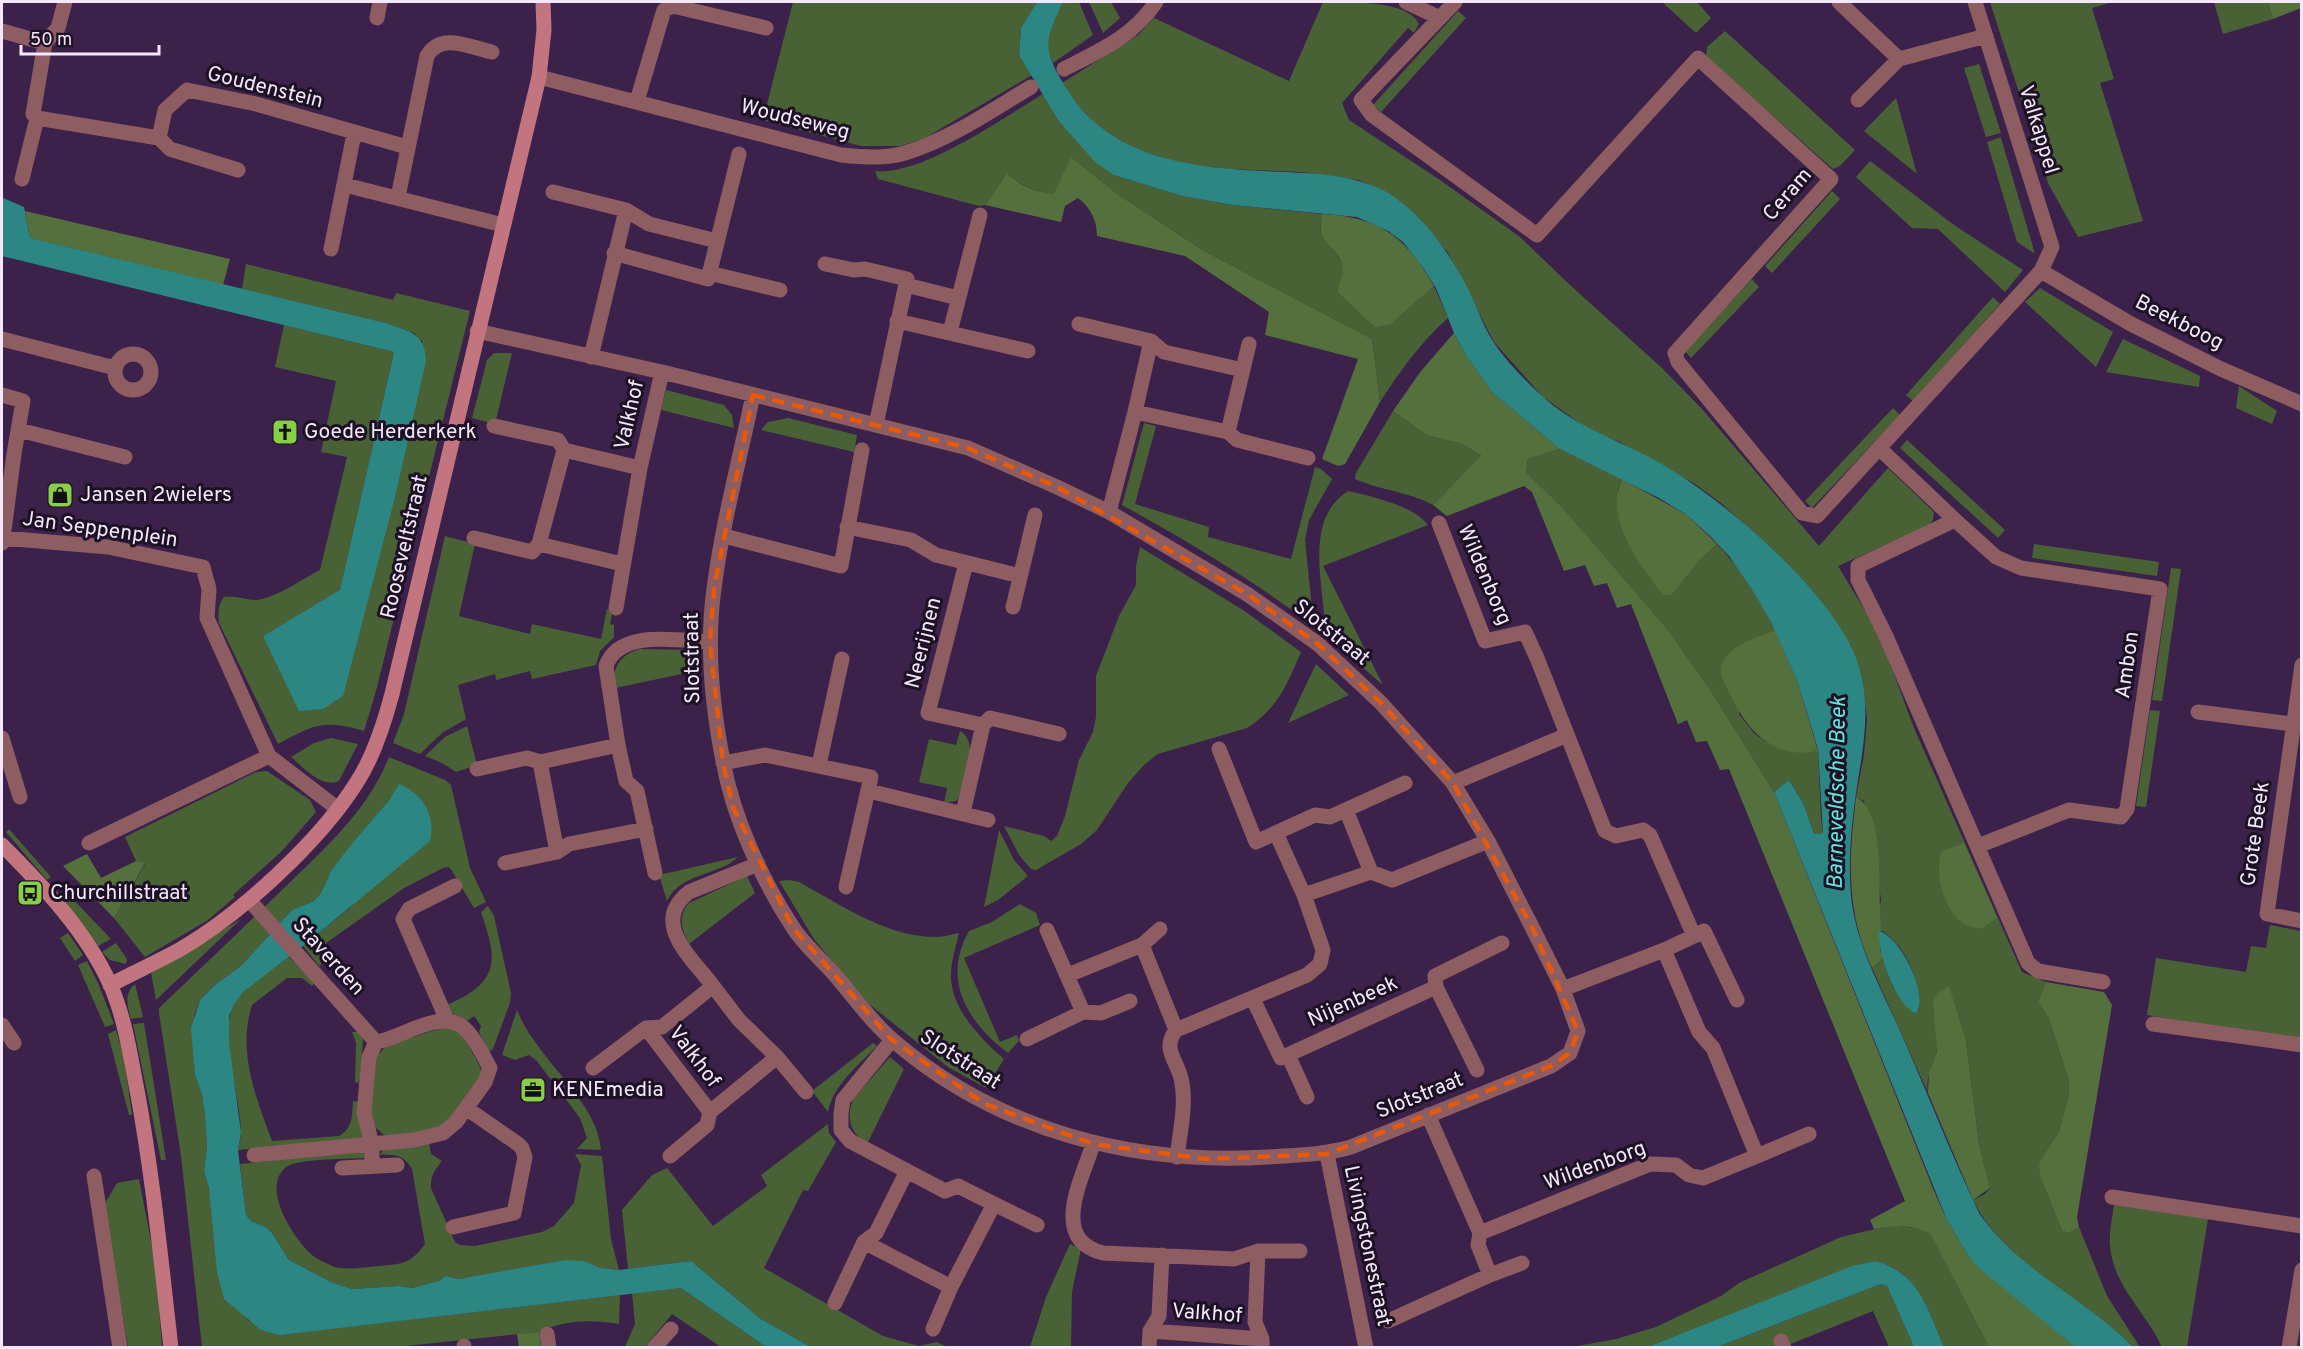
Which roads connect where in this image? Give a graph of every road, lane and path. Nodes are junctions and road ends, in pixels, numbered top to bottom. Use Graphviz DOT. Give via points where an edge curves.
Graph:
graph roads {
  1 [pos="65,2"];
  2 [pos="380,2"];
  3 [pos="543,2"];
  4 [pos="1155,2"];
  5 [pos="1407,2"];
  6 [pos="1455,2"];
  7 [pos="1839,2"];
  8 [pos="1975,2"];
  9 [pos="674,4"];
  10 [pos="376,18"];
  11 [pos="1440,18"];
  12 [pos="766,28"];
  13 [pos="2,31"];
  14 [pos="1986,36"];
  15 [pos="45,43"];
  16 [pos="492,52"];
  17 [pos="1899,59"];
  18 [pos="1064,69"];
  19 [pos="539,77"];
  20 [pos="1031,87"];
  21 [pos="1858,100"];
  22 [pos="637,101"];
  23 [pos="37,118"];
  24 [pos="354,134"];
  25 [pos="159,138"];
  26 [pos="407,147"];
  27 [pos="739,154"];
  28 [pos="237,170"];
  29 [pos="22,179"];
  30 [pos="345,185"];
  31 [pos="553,192"];
  32 [pos="398,197"];
  33 [pos="626,210"];
  34 [pos="980,214"];
  35 [pos="503,225"];
  36 [pos="717,241"];
  37 [pos="331,249"];
  38 [pos="614,253"];
  39 [pos="825,264"];
  40 [pos="2042,271"];
  41 [pos="709,273"];
  42 [pos="906,285"];
  43 [pos="780,290"];
  44 [pos="958,298"];
  45 [pos="897,321"];
  46 [pos="1079,324"];
  47 [pos="477,331"];
  48 [pos="950,332"];
  49 [pos="2,339"];
  50 [pos="1151,341"];
  51 [pos="1249,344"];
  52 [pos="1028,351"];
  53 [pos="591,357"];
  54 [pos="115,368"];
  55 [pos="1243,370"];
  56 [pos="662,372"];
  57 [pos="2,395"];
  58 [pos="753,395"];
  59 [pos="2301,404"];
  60 [pos="1135,412"];
  61 [pos="876,425"];
  62 [pos="494,426"];
  63 [pos="20,430"];
  64 [pos="1228,432"];
  65 [pos="1879,448"];
  66 [pos="564,450"];
  67 [pos="862,450"];
  68 [pos="8,452"];
  69 [pos="125,457"];
  70 [pos="1308,458"];
  71 [pos="640,468"];
  72 [pos="1108,512"];
  73 [pos="1035,515"];
  74 [pos="1955,520"];
  75 [pos="1439,522"];
  76 [pos="847,527"];
  77 [pos="724,536"];
  78 [pos="474,538"];
  79 [pos="2,540"];
  80 [pos="539,544"];
  81 [pos="966,563"];
  82 [pos="622,564"];
  83 [pos="1020,576"];
  84 [pos="1013,607"];
  85 [pos="616,608"];
  86 [pos="710,642"];
  87 [pos="842,659"];
  88 [pos="2301,665"];
  89 [pos="2198,712"];
  90 [pos="2292,724"];
  91 [pos="982,725"];
  92 [pos="1059,734"];
  93 [pos="1567,735"];
  94 [pos="2,738"];
  95 [pos="618,745"];
  96 [pos="1219,749"];
  97 [pos="269,756"];
  98 [pos="540,762"];
  99 [pos="723,763"];
  100 [pos="819,765"];
  101 [pos="477,769"];
  102 [pos="1405,783"];
  103 [pos="1453,783"];
  104 [pos="869,791"];
  105 [pos="20,797"];
  106 [pos="338,808"];
  107 [pos="1346,810"];
  108 [pos="963,813"];
  109 [pos="988,820"];
  110 [pos="646,829"];
  111 [pos="1276,833"];
  112 [pos="1488,841"];
  113 [pos="89,843"];
  114 [pos="2,845"];
  115 [pos="1978,846"];
  116 [pos="557,852"];
  117 [pos="505,863"];
  118 [pos="758,864"];
  119 [pos="1371,872"];
  120 [pos="655,873"];
  121 [pos="455,886"];
  122 [pos="846,887"];
  123 [pos="1304,895"];
  124 [pos="249,900"];
  125 [pos="2301,921"];
  126 [pos="1160,929"];
  127 [pos="1047,930"];
  128 [pos="1695,936"];
  129 [pos="1502,943"];
  130 [pos="1142,945"];
  131 [pos="1664,950"];
  132 [pos="1068,975"];
  133 [pos="2103,982"];
  134 [pos="110,985"];
  135 [pos="713,986"];
  136 [pos="1436,987"];
  137 [pos="1563,989"];
  138 [pos="1253,999"];
  139 [pos="1737,1000"];
  140 [pos="1130,1001"];
  141 [pos="1083,1012"];
  142 [pos="447,1020"];
  143 [pos="2153,1024"];
  144 [pos="2,1025"];
  145 [pos="646,1028"];
  146 [pos="1176,1030"];
  147 [pos="1027,1039"];
  148 [pos="892,1040"];
  149 [pos="376,1042"];
  150 [pos="14,1043"];
  151 [pos="2301,1045"];
  152 [pos="1288,1055"];
  153 [pos="777,1058"];
  154 [pos="593,1068"];
  155 [pos="1478,1070"];
  156 [pos="806,1092"];
  157 [pos="1307,1097"];
  158 [pos="466,1108"];
  159 [pos="710,1112"];
  160 [pos="1428,1115"];
  161 [pos="1809,1134"];
  162 [pos="372,1144"];
  163 [pos="1093,1144"];
  164 [pos="1327,1154"];
  165 [pos="254,1155"];
  166 [pos="669,1156"];
  167 [pos="1757,1156"];
  168 [pos="1177,1157"];
  169 [pos="397,1165"];
  170 [pos="372,1166"];
  171 [pos="342,1168"];
  172 [pos="907,1172"];
  173 [pos="94,1176"];
  174 [pos="2112,1197"];
  175 [pos="994,1204"];
  176 [pos="1037,1225"];
  177 [pos="2301,1226"];
  178 [pos="453,1227"];
  179 [pos="1480,1233"];
  180 [pos="864,1242"];
  181 [pos="1258,1251"];
  182 [pos="1300,1251"];
  183 [pos="1162,1255"];
  184 [pos="1522,1263"];
  185 [pos="2301,1270"];
  186 [pos="1490,1275"];
  187 [pos="951,1287"];
  188 [pos="835,1303"];
  189 [pos="1388,1321"];
  190 [pos="670,1329"];
  191 [pos="933,1329"];
  192 [pos="1150,1331"];
  193 [pos="1262,1343"];
  194 [pos="120,1347"];
  195 [pos="171,1347"];
  196 [pos="654,1347"];
  197 [pos="1149,1347"];
  198 [pos="1366,1347"];
  199 [pos="2289,1347"];
  1 -- 15 [label="street" via="58,28"];
  2 -- 10 [label="street"];
  3 -- 19 [label="street, Rooseveltstraat"];
  4 -- 18 [label="street" via="1147,15 1119,39"];
  5 -- 11 [label="street"];
  6 -- 11 [label="street, Ceram"];
  7 -- 17 [label="street"];
  8 -- 14 [label="street, Valkappel"];
  9 -- 12 [label="street"];
  9 -- 22 [label="street" via="664,10"];
  11 -- 65 [label="street, Ceram" via="1360,100 1372,116 1537,235 1698,58 1831,179 1675,353 1685,371 1802,513 1817,516"];
  13 -- 15 [label="street"];
  14 -- 17 [label="street"];
  14 -- 40 [label="street, Valkappel" via="2052,247"];
  15 -- 23 [label="street" via="33,114"];
  16 -- 26 [label="street" via="443,41 433,46 427,56"];
  17 -- 21 [label="street"];
  19 -- 22 [label="street, Woudseweg"];
  19 -- 35 [label="street, Rooseveltstraat"];
  20 -- 22 [label="street, Woudseweg" via="952,133 904,153 863,157 841,155"];
  23 -- 25 [label="street"];
  23 -- 29 [label="street"];
  24 -- 25 [label="street, Goudenstein" via="256,104 187,90 165,110"];
  24 -- 26 [label="street, Goudenstein"];
  24 -- 30 [label="street"];
  25 -- 28 [label="street" via="170,149"];
  26 -- 32 [label="street"];
  27 -- 36 [label="street"];
  30 -- 32 [label="street"];
  30 -- 37 [label="street"];
  31 -- 33 [label="street"];
  32 -- 35 [label="street"];
  33 -- 36 [label="street" via="649,224"];
  33 -- 38 [label="street"];
  34 -- 44 [label="street"];
  35 -- 47 [label="street, Rooseveltstraat"];
  36 -- 41 [label="street"];
  38 -- 41 [label="street" via="708,279"];
  38 -- 53 [label="street"];
  39 -- 42 [label="street" via="907,279"];
  40 -- 59 [label="street, Beekboog" via="2131,324"];
  40 -- 65 [label="street, Ceram"];
  41 -- 43 [label="street"];
  42 -- 44 [label="street"];
  42 -- 45 [label="street"];
  44 -- 48 [label="street"];
  45 -- 48 [label="street"];
  45 -- 61 [label="street"];
  46 -- 50 [label="street"];
  47 -- 53 [label="street, Slotstraat"];
  47 -- 106 [label="street, Rooseveltstraat" via="387,712 358,781"];
  48 -- 52 [label="street"];
  49 -- 54 [label="street"];
  50 -- 55 [label="street" via="1164,352"];
  50 -- 60 [label="street"];
  51 -- 55 [label="street"];
  53 -- 56 [label="street, Slotstraat"];
  55 -- 64 [label="street"];
  56 -- 58 [label="street, Slotstraat"];
  56 -- 71 [label="street, Valkhof"];
  57 -- 63 [label="street, Jan Seppenplein" via="23,401"];
  58 -- 61 [label="street, Slotstraat"];
  58 -- 77 [label="street, Slotstraat"];
  60 -- 64 [label="street"];
  60 -- 72 [label="street"];
  61 -- 72 [label="street, Slotstraat" via="968,448"];
  62 -- 66 [label="street, Valkhof" via="558,440"];
  63 -- 68 [label="street, Jan Seppenplein"];
  63 -- 69 [label="street"];
  64 -- 70 [label="street" via="1237,440"];
  65 -- 74 [label="street, Ambon"];
  66 -- 71 [label="street, Valkhof"];
  66 -- 80 [label="street"];
  67 -- 76 [label="street"];
  68 -- 79 [label="street, Jan Seppenplein"];
  71 -- 82 [label="street, Valkhof"];
  72 -- 103 [label="street, Slotstraat" via="1247,594 1318,644 1381,703"];
  73 -- 83 [label="street"];
  74 -- 115 [label="street" via="1858,566 1858,580"];
  74 -- 115 [label="street, Ambon" via="1996,557 2021,568 2160,589 2127,809 2121,817 2069,810"];
  75 -- 93 [label="street, Wildenborg" via="1485,641 1525,632"];
  76 -- 77 [label="street" via="841,566"];
  76 -- 81 [label="street" via="911,540 936,555"];
  77 -- 86 [label="street, Slotstraat"];
  78 -- 80 [label="street" via="532,552"];
  79 -- 97 [label="street, Jan Seppenplein" via="108,548 203,567 209,589 207,618"];
  80 -- 82 [label="street"];
  81 -- 83 [label="street"];
  81 -- 91 [label="street, Neerijnen" via="928,713"];
  82 -- 85 [label="street, Valkhof"];
  83 -- 84 [label="street"];
  86 -- 95 [label="street" via="637,640 609,655 606,677"];
  86 -- 99 [label="street, Slotstraat"];
  87 -- 100 [label="street"];
  88 -- 90 [label="street, Grote Beek"];
  89 -- 90 [label="street"];
  90 -- 125 [label="street, Grote Beek" via="2267,914"];
  91 -- 92 [label="street, Neerijnen" via="990,718"];
  91 -- 108 [label="street"];
  93 -- 103 [label="street"];
  93 -- 128 [label="street, Wildenborg" via="1605,831 1616,836 1643,830 1650,835"];
  94 -- 105 [label="street"];
  95 -- 98 [label="street"];
  95 -- 110 [label="street" via="626,781 637,791"];
  96 -- 111 [label="street" via="1256,842"];
  97 -- 106 [label="street, Jan Seppenplein"];
  97 -- 113 [label="street"];
  98 -- 101 [label="street" via="527,758"];
  98 -- 116 [label="street"];
  99 -- 100 [label="street" via="765,755"];
  99 -- 118 [label="street, Slotstraat" via="733,807"];
  100 -- 104 [label="street" via="871,777"];
  102 -- 107 [label="street"];
  103 -- 112 [label="street, Slotstraat"];
  104 -- 108 [label="street"];
  104 -- 122 [label="street"];
  106 -- 124 [label="street, Rooseveltstraat" via="303,849"];
  107 -- 111 [label="street" via="1330,817 1315,815"];
  107 -- 119 [label="street"];
  108 -- 109 [label="street"];
  110 -- 116 [label="street" via="569,844"];
  110 -- 120 [label="street"];
  111 -- 123 [label="street, Nijenbeek"];
  112 -- 119 [label="street" via="1392,880"];
  112 -- 137 [label="street, Slotstraat"];
  114 -- 134 [label="street" via="66,915"];
  115 -- 133 [label="street" via="2028,963 2038,970"];
  116 -- 117 [label="street"];
  118 -- 135 [label="street" via="689,892 675,908 675,934"];
  118 -- 148 [label="street, Slotstraat" via="793,928"];
  119 -- 123 [label="street"];
  121 -- 142 [label="street" via="409,909 403,919"];
  123 -- 138 [label="street, Nijenbeek" via="1323,950 1320,964 1307,975"];
  124 -- 134 [label="street, Rooseveltstraat" via="181,949"];
  124 -- 149 [label="street, Staverden"];
  126 -- 130 [label="street"];
  127 -- 132 [label="street"];
  128 -- 131 [label="street"];
  128 -- 139 [label="street, Wildenborg" via="1704,931"];
  129 -- 136 [label="street, Nijenbeek" via="1441,972 1435,976"];
  130 -- 132 [label="street"];
  130 -- 146 [label="street"];
  131 -- 137 [label="street"];
  131 -- 167 [label="street" via="1699,1032 1713,1048"];
  132 -- 141 [label="street"];
  134 -- 195 [label="street" via="124,1025 151,1167"];
  135 -- 145 [label="street, Valkhof" via="662,1027"];
  135 -- 153 [label="street" via="739,1020"];
  136 -- 152 [label="street, Nijenbeek"];
  136 -- 155 [label="street"];
  137 -- 160 [label="street, Slotstraat" via="1578,1031 1570,1053 1551,1066"];
  138 -- 146 [label="street, Nijenbeek"];
  138 -- 152 [label="street" via="1281,1058"];
  140 -- 141 [label="street" via="1101,1013"];
  141 -- 147 [label="street"];
  142 -- 149 [label="street"];
  142 -- 158 [label="street" via="468,1031 490,1068"];
  143 -- 151 [label="street"];
  144 -- 150 [label="street"];
  145 -- 154 [label="street, Valkhof"];
  145 -- 159 [label="street, Valkhof"];
  146 -- 168 [label="street" via="1169,1048 1181,1077 1183,1098"];
  148 -- 163 [label="street, Slotstraat" via="930,1070 985,1104"];
  148 -- 172 [label="street" via="843,1100 841,1130 849,1141"];
  149 -- 162 [label="street" via="369,1057 364,1113"];
  152 -- 157 [label="street"];
  153 -- 156 [label="street"];
  153 -- 159 [label="street, Valkhof"];
  158 -- 162 [label="street" via="443,1133 430,1138"];
  158 -- 178 [label="street" via="518,1144 525,1157 514,1213"];
  159 -- 166 [label="street, Valkhof" via="707,1125"];
  160 -- 164 [label="street, Slotstraat"];
  160 -- 179 [label="street"];
  161 -- 167 [label="street, Wildenborg"];
  162 -- 165 [label="street"];
  162 -- 170 [label="street"];
  163 -- 168 [label="street, Slotstraat"];
  163 -- 183 [label="street" via="1073,1210 1072,1226 1077,1237 1090,1249 1103,1253"];
  164 -- 168 [label="street, Slotstraat" via="1230,1159"];
  164 -- 198 [label="street, Livingstonestraat"];
  167 -- 179 [label="street, Wildenborg" via="1703,1178 1689,1175 1676,1165 1650,1164"];
  169 -- 170 [label="street"];
  170 -- 171 [label="street"];
  172 -- 175 [label="street" via="945,1191 958,1186"];
  172 -- 180 [label="street" via="876,1233"];
  173 -- 194 [label="street"];
  174 -- 177 [label="street"];
  175 -- 176 [label="street"];
  175 -- 187 [label="street"];
  179 -- 186 [label="street" via="1478,1245"];
  180 -- 187 [label="street"];
  180 -- 188 [label="street"];
  181 -- 182 [label="street"];
  181 -- 183 [label="street" via="1234,1259"];
  181 -- 193 [label="street, Valkhof" via="1255,1322"];
  183 -- 192 [label="street, Valkhof" via="1159,1316"];
  184 -- 186 [label="street"];
  185 -- 199 [label="street"];
  186 -- 189 [label="street"];
  187 -- 191 [label="street"];
  190 -- 196 [label="street"];
  192 -- 193 [label="street, Valkhof"];
  192 -- 197 [label="street, Valkhof"];
}
